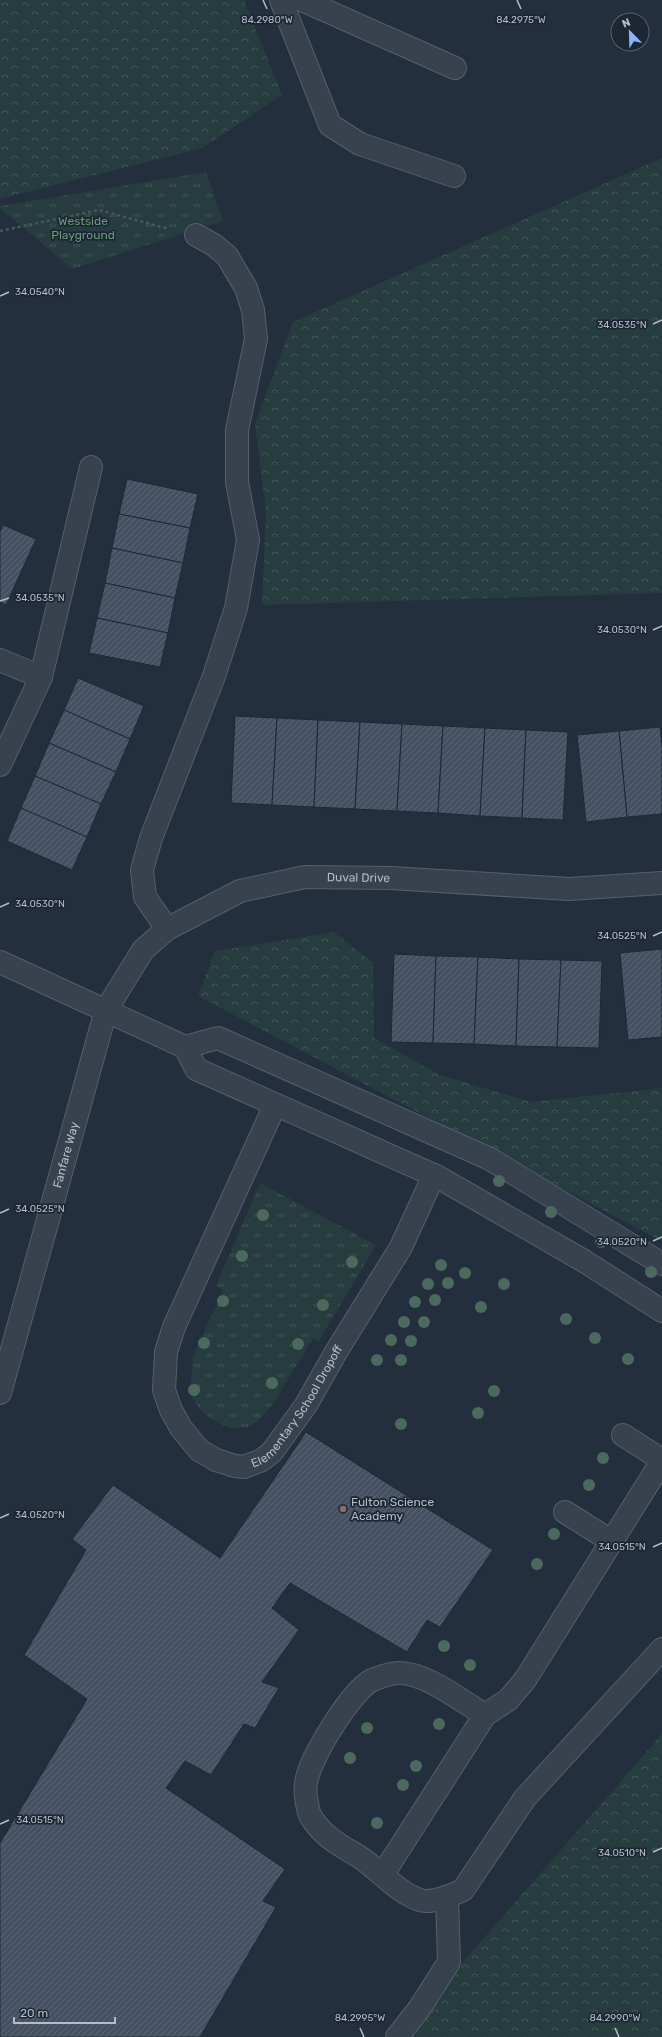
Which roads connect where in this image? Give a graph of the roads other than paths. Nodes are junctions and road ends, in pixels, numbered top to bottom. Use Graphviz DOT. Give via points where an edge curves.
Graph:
graph roads {
  1 [pos="281,0"];
  2 [pos="302,0"];
  3 [pos="456,68"];
  4 [pos="454,176"];
  5 [pos="196,235"];
  6 [pos="91,467"];
  7 [pos="0,660"];
  8 [pos="41,677"];
  9 [pos="0,765"];
  10 [pos="662,883"];
  11 [pos="167,929"];
  12 [pos="0,962"];
  13 [pos="106,1010"];
  14 [pos="185,1047"];
  15 [pos="275,1105"];
  16 [pos="434,1175"];
  17 [pos="662,1264"];
  18 [pos="662,1311"];
  19 [pos="0,1393"];
  20 [pos="623,1436"];
  21 [pos="662,1460"];
  22 [pos="565,1512"];
  23 [pos="611,1541"];
  24 [pos="662,1648"];
  25 [pos="485,1715"];
  26 [pos="383,1874"];
  27 [pos="447,1897"];
  28 [pos="398,2037"];
  1 -- 4 [label="street" via="330,125 360,144"];
  2 -- 3 [label="street"];
  5 -- 11 [label="street" via="227,256 246,288 253,310 256,339 237,430 237,482 248,540 236,608 214,676 151,838 142,870 145,898"];
  6 -- 8 [label="street"];
  7 -- 8 [label="street"];
  8 -- 9 [label="street"];
  10 -- 11 [label="street, Duval Drive" via="569,889 391,878 305,877 240,891"];
  11 -- 13 [label="street, Duval Drive" via="143,950"];
  12 -- 13 [label="street"];
  13 -- 14 [label="street"];
  13 -- 19 [label="street, Fanfare Way"];
  14 -- 15 [label="street" via="196,1069"];
  14 -- 17 [label="street" via="218,1038 490,1159"];
  15 -- 16 [label="street"];
  15 -- 16 [label="street, Elementary School Dropoff" via="174,1327 166,1352 164,1390 171,1410 199,1450 216,1460 244,1467 262,1460 272,1452 306,1405 401,1247"];
  16 -- 18 [label="street" via="584,1261"];
  20 -- 21 [label="street"];
  21 -- 23 [label="street"];
  22 -- 23 [label="street"];
  23 -- 25 [label="street" via="525,1680 508,1700"];
  24 -- 27 [label="street" via="525,1798 463,1890"];
  25 -- 26 [label="street"];
  25 -- 26 [label="street" via="430,1682 412,1675 397,1673 372,1681 344,1710 308,1771 305,1791 310,1814 326,1835"];
  26 -- 27 [label="street" via="404,1892 421,1901"];
  27 -- 28 [label="street" via="449,1962"];
}
